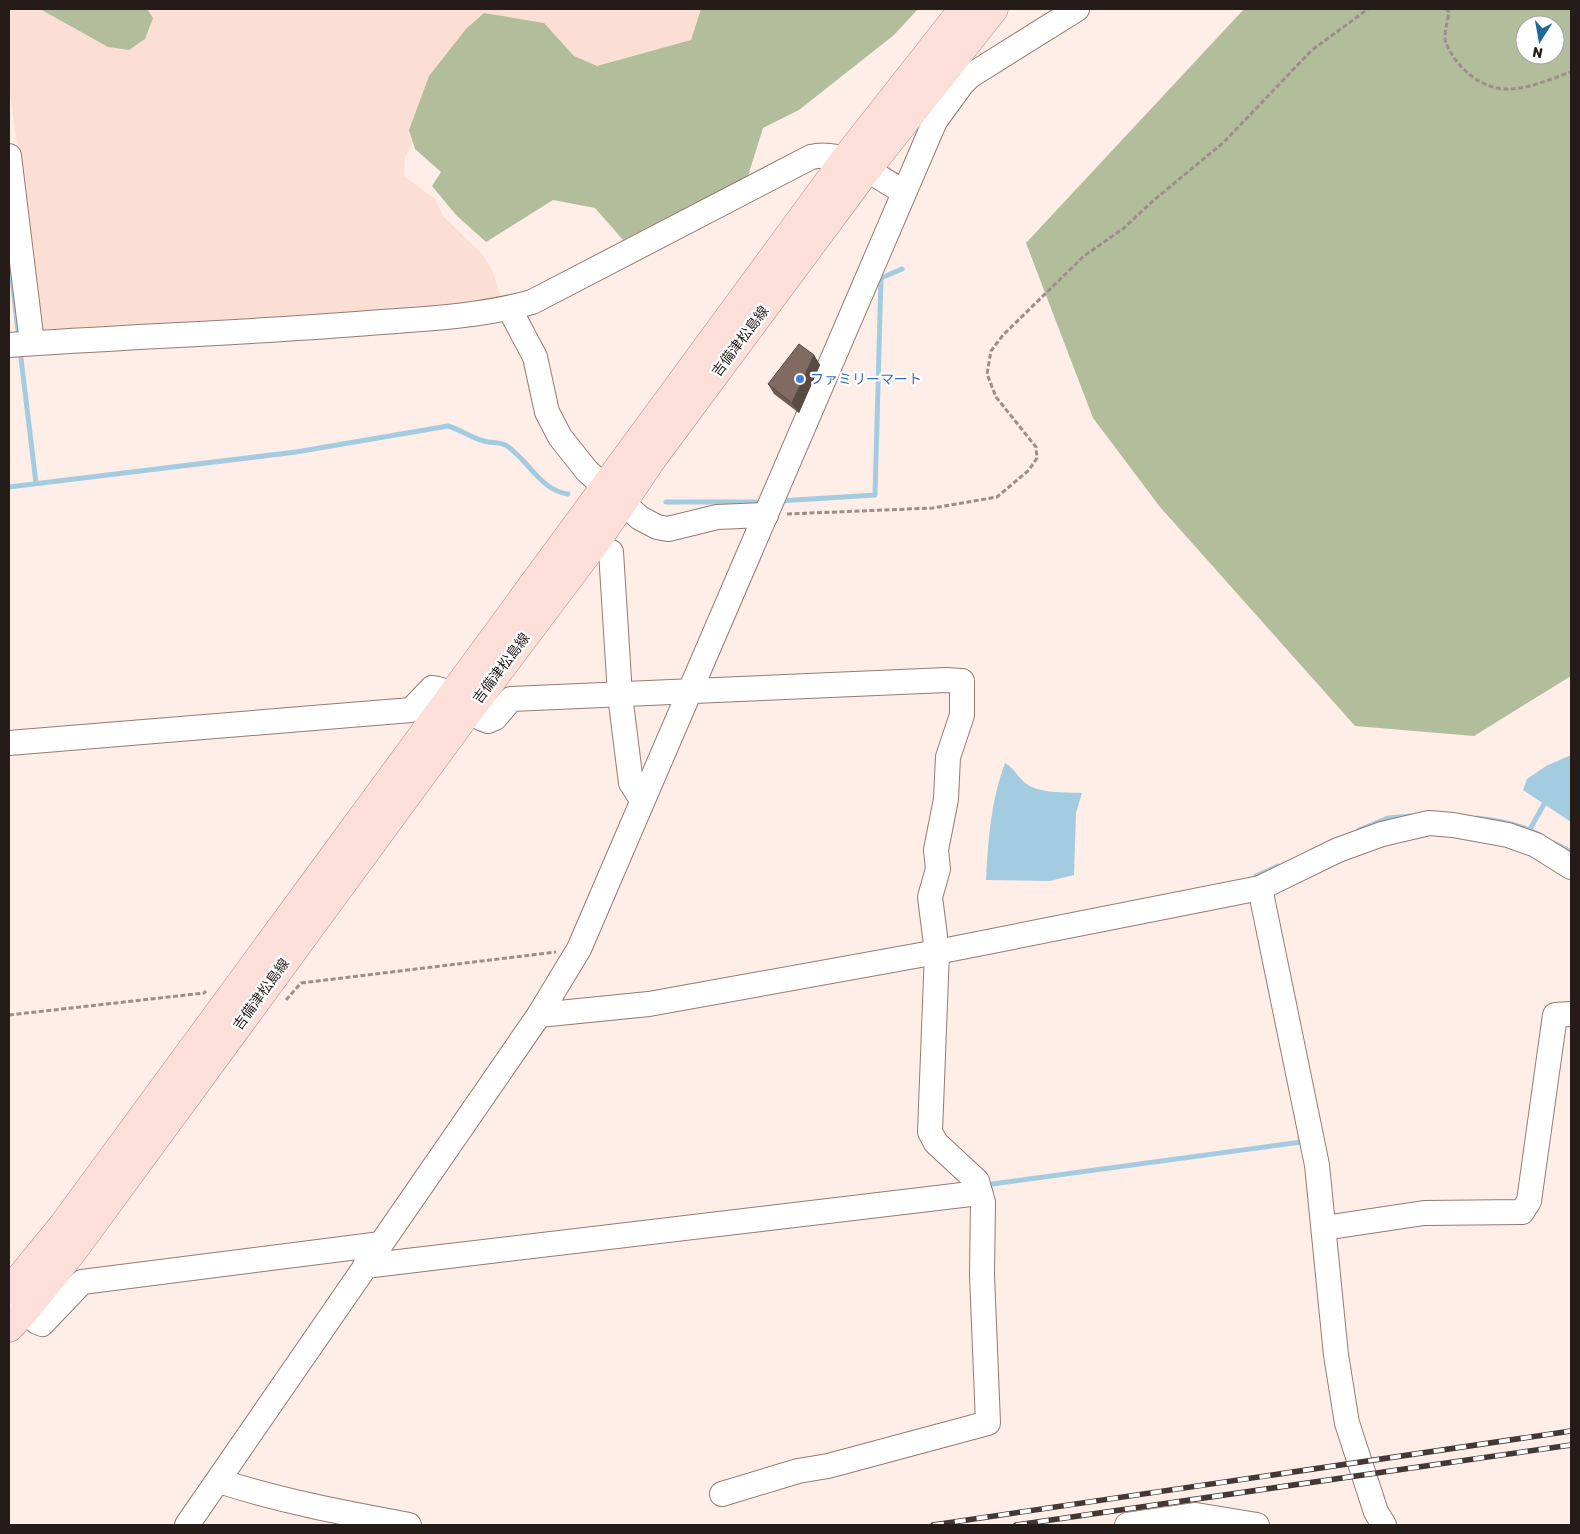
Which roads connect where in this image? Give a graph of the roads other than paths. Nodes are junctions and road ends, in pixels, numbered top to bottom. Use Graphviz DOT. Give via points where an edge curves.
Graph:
graph roads {
  1 [pos="963,9"];
  2 [pos="994,9"];
  3 [pos="1077,9"];
  4 [pos="9,156"];
  5 [pos="855,165"];
  6 [pos="904,192"];
  7 [pos="509,308"];
  8 [pos="20,344"];
  9 [pos="613,496"];
  10 [pos="770,507"];
  11 [pos="611,552"];
  12 [pos="690,690"];
  13 [pos="620,695"];
  14 [pos="460,703"];
  15 [pos="9,744"];
  16 [pos="642,800"];
  17 [pos="1571,867"];
  18 [pos="1260,888"];
  19 [pos="937,952"];
  20 [pos="1571,1014"];
  21 [pos="539,1015"];
  22 [pos="978,1188"];
  23 [pos="1324,1228"];
  24 [pos="372,1256"];
  25 [pos="13,1307"];
  26 [pos="219,1481"];
  27 [pos="722,1494"];
  28 [pos="187,1525"];
  29 [pos="409,1525"];
  30 [pos="1127,1525"];
  31 [pos="1257,1525"];
  32 [pos="1384,1525"];
  1 -- 5 [label="main road, 吉備津松島線"];
  2 -- 5 [label="main road, 吉備津松島線"];
  3 -- 6 [label="street" via="962,84 935,121"];
  4 -- 8 [label="street"];
  5 -- 6 [label="street"];
  5 -- 7 [label="street" via="833,155 811,157 532,302"];
  5 -- 9 [label="main road, 吉備津松島線"];
  6 -- 10 [label="street"];
  7 -- 8 [label="street" via="445,317 310,327"];
  7 -- 9 [label="street" via="535,357 547,412 560,437"];
  9 -- 10 [label="street" via="640,518 668,529"];
  9 -- 14 [label="main road, 吉備津松島線"];
  10 -- 12 [label="street"];
  11 -- 13 [label="street"];
  12 -- 13 [label="street"];
  12 -- 16 [label="street"];
  12 -- 19 [label="street" via="962,681 962,715 948,757 946,798 936,850 938,869 930,897"];
  13 -- 14 [label="street" via="510,699 488,721"];
  13 -- 16 [label="street" via="631,783"];
  14 -- 15 [label="street" via="440,689 432,688 411,710"];
  14 -- 25 [label="main road, 吉備津松島線" via="63,1225"];
  14 -- 25 [label="main road, 吉備津松島線" via="259,996 74,1250"];
  16 -- 21 [label="street" via="579,950"];
  17 -- 18 [label="street" via="1536,845 1508,835 1428,823 1382,834 1338,850"];
  18 -- 19 [label="street"];
  18 -- 23 [label="street" via="1317,1165"];
  19 -- 21 [label="street" via="648,1004"];
  19 -- 22 [label="street" via="930,1132 936,1143"];
  20 -- 23 [label="street" via="1555,1015 1529,1201 1522,1212 1424,1213"];
  21 -- 24 [label="street"];
  22 -- 24 [label="street"];
  22 -- 27 [label="street" via="983,1202 982,1275 988,1423 828,1466 798,1471"];
  23 -- 32 [label="street" via="1336,1355 1347,1423 1376,1512"];
  24 -- 25 [label="street" via="82,1282 45,1323 37,1322"];
  24 -- 26 [label="street"];
  26 -- 28 [label="street"];
  26 -- 29 [label="street" via="325,1510"];
  30 -- 31 [label="street" via="1196,1515"];
}
